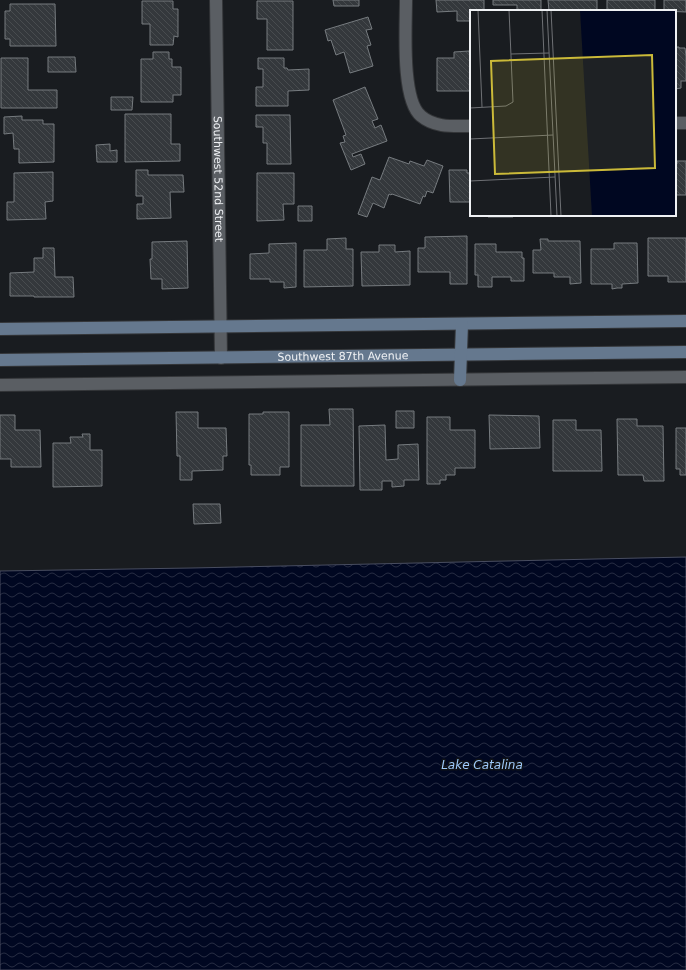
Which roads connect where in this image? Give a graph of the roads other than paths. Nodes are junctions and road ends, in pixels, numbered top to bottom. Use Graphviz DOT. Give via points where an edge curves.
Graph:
graph roads {
  1 [pos="216,0"];
  2 [pos="406,0"];
  3 [pos="470,126"];
  4 [pos="686,321"];
  5 [pos="462,324"];
  6 [pos="221,326"];
  7 [pos="0,329"];
  8 [pos="686,352"];
  9 [pos="461,356"];
  10 [pos="221,358"];
  11 [pos="0,360"];
  12 [pos="686,377"];
  13 [pos="460,380"];
  14 [pos="0,386"];
  1 -- 6 [label="street, Southwest 52nd Street"];
  2 -- 3 [label="street" via="407,80 413,105 420,116 432,123"];
  4 -- 5 [label="main road"];
  5 -- 6 [label="main road"];
  5 -- 9 [label="main road"];
  6 -- 7 [label="main road"];
  6 -- 10 [label="street, Southwest 52nd Street"];
  8 -- 9 [label="main road, Southwest 87th Avenue"];
  9 -- 10 [label="main road, Southwest 87th Avenue"];
  9 -- 13 [label="main road"];
  10 -- 11 [label="main road, Southwest 87th Avenue"];
  12 -- 13 [label="street"];
  13 -- 14 [label="street"];
}
